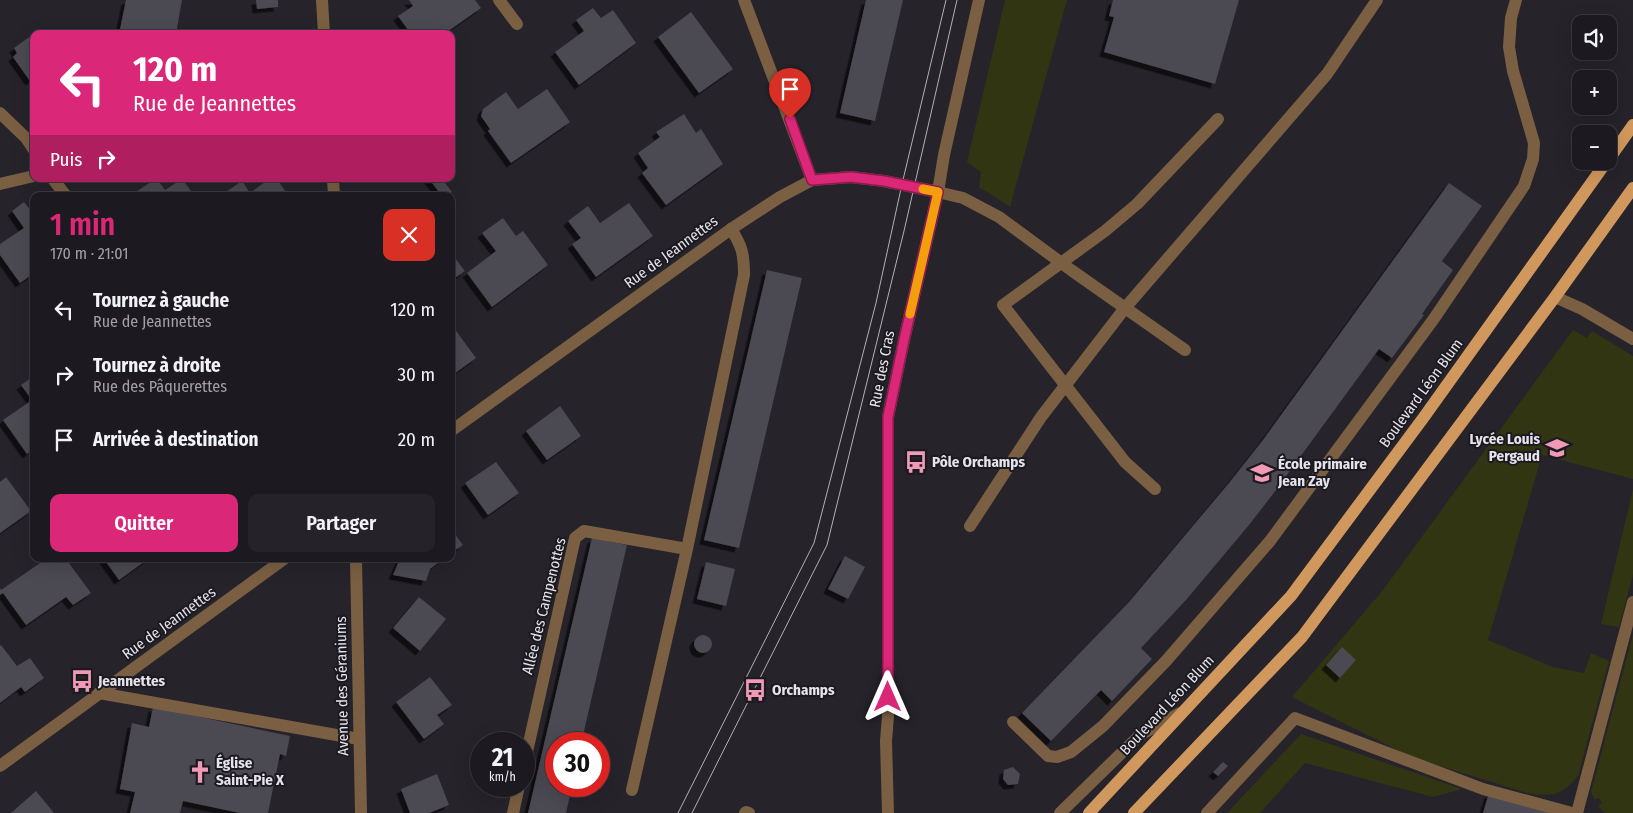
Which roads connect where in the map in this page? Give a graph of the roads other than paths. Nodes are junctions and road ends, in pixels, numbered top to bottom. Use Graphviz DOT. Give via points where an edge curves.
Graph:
graph roads {
  1 [pos="322,0"];
  2 [pos="499,0"];
  3 [pos="744,0"];
  4 [pos="979,0"];
  5 [pos="1377,0"];
  6 [pos="1516,0"];
  7 [pos="517,24"];
  8 [pos="324,30"];
  9 [pos="0,113"];
  10 [pos="1218,119"];
  11 [pos="1633,125"];
  12 [pos="30,144"];
  13 [pos="1617,147"];
  14 [pos="1601,170"];
  15 [pos="30,177"];
  16 [pos="812,180"];
  17 [pos="55,182"];
  18 [pos="0,184"];
  19 [pos="1633,188"];
  20 [pos="63,192"];
  21 [pos="938,192"];
  22 [pos="731,229"];
  23 [pos="1061,263"];
  24 [pos="1555,297"];
  25 [pos="1125,308"];
  26 [pos="1633,339"];
  27 [pos="1185,350"];
  28 [pos="1065,386"];
  29 [pos="455,428"];
  30 [pos="1155,489"];
  31 [pos="970,526"];
  32 [pos="687,549"];
  33 [pos="280,562"];
  34 [pos="356,562"];
  35 [pos="1633,602"];
  36 [pos="99,693"];
  37 [pos="1182,712"];
  38 [pos="1013,722"];
  39 [pos="531,732"];
  40 [pos="359,739"];
  41 [pos="0,766"];
  42 [pos="632,790"];
  43 [pos="517,797"];
  44 [pos="361,813"];
  45 [pos="513,813"];
  46 [pos="888,813"];
  47 [pos="1060,813"];
  48 [pos="1089,813"];
  49 [pos="1134,813"];
  50 [pos="1207,813"];
  51 [pos="1572,813"];
  52 [pos="1577,813"];
  1 -- 8 [label="street"];
  2 -- 7 [label="street"];
  3 -- 16 [label="street"];
  4 -- 21 [label="street, Rue des Cras"];
  5 -- 25 [label="street" via="1327,74"];
  6 -- 38 [label="street" via="1509,47 1534,143 1533,159 1524,186 1433,320 1270,541 1166,661 1102,726 1071,752 1057,757 1048,756"];
  9 -- 12 [label="street"];
  10 -- 23 [label="street" via="1137,204"];
  11 -- 13 [label="main road, Boulevard Léon Blum"];
  14 -- 37 [label="main road, Boulevard Léon Blum" via="1291,596"];
  15 -- 18 [label="street"];
  16 -- 21 [label="street, Rue de Jeannettes" via="851,177"];
  16 -- 22 [label="street, Rue de Jeannettes"];
  17 -- 20 [label="street"];
  19 -- 24 [label="main road"];
  21 -- 23 [label="street, Rue de Jeannettes" via="963,198 999,217"];
  21 -- 46 [label="street, Rue des Cras" via="888,417"];
  22 -- 29 [label="street, Rue de Jeannettes"];
  22 -- 32 [label="street" via="741,246 744,275"];
  23 -- 25 [label="street, Rue de Jeannettes"];
  23 -- 28 [label="street" via="1002,305"];
  24 -- 26 [label="street"];
  24 -- 49 [label="main road" via="1302,637"];
  25 -- 27 [label="street, Rue de Jeannettes"];
  25 -- 28 [label="street"];
  28 -- 30 [label="street" via="1125,462"];
  28 -- 31 [label="street"];
  32 -- 39 [label="street, Allée des Campenottes" via="584,530 575,538"];
  32 -- 42 [label="street"];
  33 -- 36 [label="street, Rue de Jeannettes"];
  34 -- 40 [label="street, Avenue des Géraniums"];
  35 -- 52 [label="street"];
  36 -- 40 [label="street"];
  36 -- 41 [label="street, Rue de Jeannettes"];
  37 -- 47 [label="street" via="1140,735"];
  37 -- 48 [label="main road, Boulevard Léon Blum"];
  40 -- 44 [label="street, Avenue des Géraniums"];
  43 -- 45 [label="street"];
  50 -- 51 [label="street" via="1295,718 1484,789"];
}
